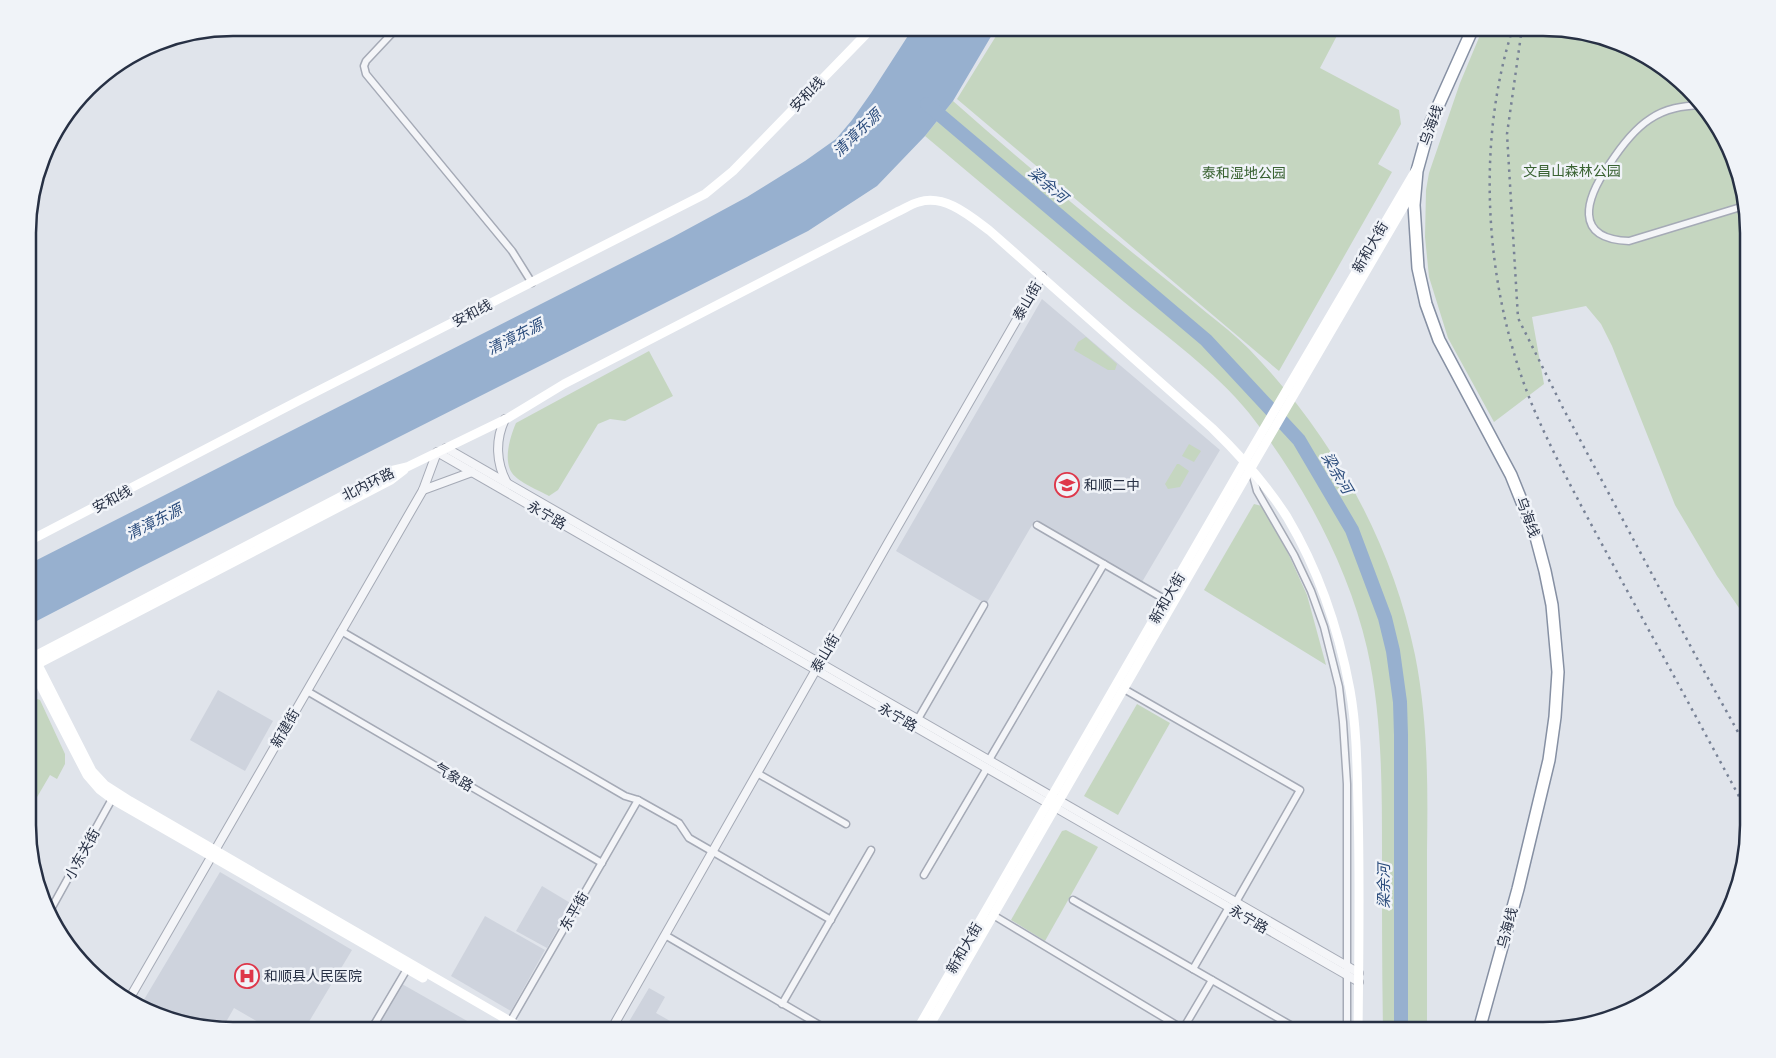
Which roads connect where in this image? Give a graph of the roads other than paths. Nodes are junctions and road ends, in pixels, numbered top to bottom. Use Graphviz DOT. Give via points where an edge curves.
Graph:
graph roads {
  1 [pos="389,36"];
  2 [pos="864,36"];
  3 [pos="1469,36"];
  4 [pos="1693,105"];
  5 [pos="1418,166"];
  6 [pos="1414,189"];
  7 [pos="1738,208"];
  8 [pos="1042,276"];
  9 [pos="532,283"];
  10 [pos="1291,390"];
  11 [pos="505,419"];
  12 [pos="441,450"];
  13 [pos="1248,465"];
  14 [pos="472,472"];
  15 [pos="507,483"];
  16 [pos="423,490"];
  17 [pos="1038,526"];
  18 [pos="36,538"];
  19 [pos="1104,564"];
  20 [pos="1166,600"];
  21 [pos="984,605"];
  22 [pos="341,632"];
  23 [pos="36,661"];
  24 [pos="818,666"];
  25 [pos="36,673"];
  26 [pos="36,674"];
  27 [pos="1124,689"];
  28 [pos="307,691"];
  29 [pos="918,719"];
  30 [pos="988,764"];
  31 [pos="757,773"];
  32 [pos="112,799"];
  33 [pos="638,800"];
  34 [pos="1054,802"];
  35 [pos="846,824"];
  36 [pos="870,850"];
  37 [pos="713,852"];
  38 [pos="213,854"];
  39 [pos="602,863"];
  40 [pos="924,875"];
  41 [pos="1073,900"];
  42 [pos="1236,902"];
  43 [pos="53,905"];
  44 [pos="1229,907"];
  45 [pos="993,915"];
  46 [pos="830,920"];
  47 [pos="665,935"];
  48 [pos="1348,966"];
  49 [pos="407,969"];
  50 [pos="1193,969"];
  51 [pos="1348,976"];
  52 [pos="1359,977"];
  53 [pos="1212,980"];
  54 [pos="132,994"];
  55 [pos="782,1004"];
  56 [pos="376,1022"];
  57 [pos="504,1022"];
  58 [pos="504,1022"];
  59 [pos="513,1022"];
  60 [pos="616,1022"];
  61 [pos="814,1022"];
  62 [pos="922,1022"];
  63 [pos="932,1022"];
  64 [pos="1171,1022"];
  65 [pos="1187,1022"];
  66 [pos="1285,1022"];
  67 [pos="1348,1022"];
  68 [pos="1358,1022"];
  69 [pos="1481,1022"];
  1 -- 9 [label="street" via="366,61 366,74 512,252"];
  2 -- 9 [label="main road, 安和线" via="732,171 705,194"];
  3 -- 5 [label="highway, 乌海线" via="1430,124"];
  4 -- 7 [label="street" via="1665,111 1634,132 1598,180 1588,213 1590,223 1596,232 1610,239 1629,240"];
  5 -- 6 [label="highway, 乌海线"];
  5 -- 10 [label="main road, 新和大街"];
  6 -- 10 [label="main road, 新和大街"];
  6 -- 69 [label="highway, 乌海线" via="1417,261 1426,304 1442,348 1511,475 1532,525 1549,590 1556,645 1558,685 1549,760"];
  8 -- 11 [label="main road, 北内环路" via="959,208 940,202 918,202 564,384"];
  8 -- 13 [label="main road, 北内环路" via="1165,385"];
  8 -- 24 [label="street, 泰山街"];
  9 -- 18 [label="main road, 安和线"];
  10 -- 13 [label="main road, 新和大街"];
  11 -- 12 [label="main road, 北内环路"];
  11 -- 15 [label="street" via="498,451 500,469"];
  12 -- 14 [label="street, 永宁路"];
  12 -- 15 [label="street, 永宁路"];
  12 -- 16 [label="street, 新建街"];
  12 -- 23 [label="main road, 北内环路" via="407,467 391,480"];
  13 -- 20 [label="main road, 新和大街"];
  13 -- 27 [label="main road, 新和大街"];
  13 -- 48 [label="street" via="1257,491 1290,546 1311,591 1324,627 1338,687 1344,722 1347,784"];
  13 -- 52 [label="main road, 北内环路" via="1288,519 1312,568 1332,620 1348,677 1356,754"];
  14 -- 16 [label="street"];
  14 -- 24 [label="street, 永宁路"];
  15 -- 24 [label="street, 永宁路"];
  16 -- 22 [label="street, 新建街"];
  17 -- 19 [label="street"];
  19 -- 20 [label="street"];
  19 -- 30 [label="street"];
  20 -- 34 [label="main road, 新和大街"];
  21 -- 29 [label="street"];
  22 -- 28 [label="street, 新建街"];
  22 -- 33 [label="street" via="625,796"];
  24 -- 29 [label="street, 永宁路"];
  24 -- 30 [label="street, 永宁路"];
  24 -- 31 [label="street, 泰山街"];
  25 -- 38 [label="main road" via="97,778"];
  26 -- 32 [label="main road" via="87,775"];
  27 -- 34 [label="main road, 新和大街"];
  27 -- 42 [label="street" via="1300,790"];
  28 -- 38 [label="street, 新建街"];
  28 -- 39 [label="street, 气象路"];
  29 -- 30 [label="street, 永宁路"];
  30 -- 34 [label="street, 永宁路"];
  30 -- 40 [label="street"];
  31 -- 35 [label="street"];
  31 -- 37 [label="street, 泰山街"];
  32 -- 38 [label="main road"];
  32 -- 43 [label="street, 小东关街"];
  33 -- 37 [label="street" via="679,823 689,838"];
  33 -- 39 [label="street, 东平街"];
  34 -- 42 [label="street, 永宁路"];
  34 -- 44 [label="street, 永宁路"];
  34 -- 45 [label="main road, 新和大街"];
  34 -- 62 [label="main road, 新和大街"];
  36 -- 46 [label="street"];
  37 -- 46 [label="street"];
  37 -- 47 [label="street, 泰山街"];
  38 -- 49 [label="main road"];
  38 -- 54 [label="street, 新建街"];
  38 -- 57 [label="main road"];
  39 -- 59 [label="street, 东平街"];
  41 -- 50 [label="street"];
  42 -- 48 [label="street, 永宁路"];
  44 -- 50 [label="street"];
  44 -- 51 [label="street, 永宁路"];
  45 -- 63 [label="main road, 新和大街"];
  45 -- 64 [label="street"];
  46 -- 55 [label="street"];
  47 -- 55 [label="street"];
  47 -- 60 [label="street, 泰山街"];
  48 -- 51 [label="street"];
  48 -- 52 [label="street, 永宁路"];
  49 -- 56 [label="street"];
  49 -- 58 [label="main road"];
  50 -- 53 [label="street"];
  51 -- 52 [label="street, 永宁路"];
  51 -- 67 [label="street"];
  52 -- 68 [label="main road, 北内环路"];
  53 -- 65 [label="street"];
  53 -- 66 [label="street"];
  55 -- 61 [label="street"];
}
